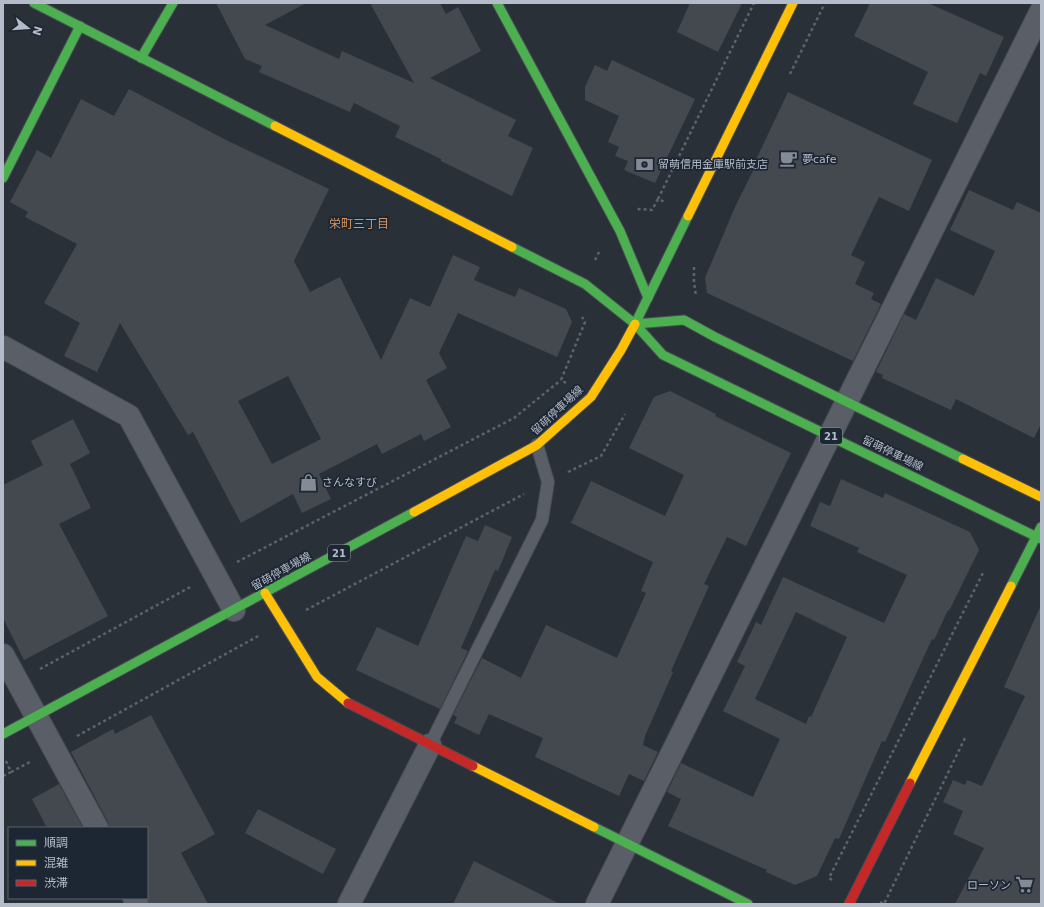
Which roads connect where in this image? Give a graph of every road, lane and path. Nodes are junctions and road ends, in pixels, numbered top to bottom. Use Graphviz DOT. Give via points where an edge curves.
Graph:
graph roads {
  1 [pos="34,3"];
  2 [pos="173,3"];
  3 [pos="497,3"];
  4 [pos="754,3"];
  5 [pos="793,3"];
  6 [pos="1041,11"];
  7 [pos="80,26"];
  8 [pos="141,58"];
  9 [pos="3,178"];
  10 [pos="658,199"];
  11 [pos="694,266"];
  12 [pos="648,298"];
  13 [pos="697,299"];
  14 [pos="634,324"];
  15 [pos="3,347"];
  16 [pos="561,380"];
  17 [pos="847,401"];
  18 [pos="625,414"];
  19 [pos="830,436"];
  20 [pos="537,445"];
  21 [pos="548,482"];
  22 [pos="1041,496"];
  23 [pos="1041,527"];
  24 [pos="1039,538"];
  25 [pos="215,574"];
  26 [pos="265,593"];
  27 [pos="234,610"];
  28 [pos="284,622"];
  29 [pos="3,655"];
  30 [pos="18,681"];
  31 [pos="38,716"];
  32 [pos="3,734"];
  33 [pos="74,737"];
  34 [pos="430,746"];
  35 [pos="3,756"];
  36 [pos="32,760"];
  37 [pos="11,772"];
  38 [pos="3,776"];
  39 [pos="96,827"];
  40 [pos="627,844"];
  41 [pos="349,904"];
  42 [pos="597,904"];
  43 [pos="748,904"];
  44 [pos="849,904"];
  1 -- 7 [label="street"];
  2 -- 8 [label="street"];
  3 -- 12 [label="street" via="620,231"];
  4 -- 10 [label="path"];
  5 -- 12 [label="street"];
  6 -- 17 [label="street"];
  7 -- 8 [label="street"];
  7 -- 9 [label="street"];
  8 -- 14 [label="street" via="585,284"];
  11 -- 13 [label="path"];
  12 -- 14 [label="street"];
  14 -- 17 [label="street" via="684,320"];
  14 -- 19 [label="street, 留萌停車場線 / 21" via="663,355"];
  14 -- 20 [label="street, 留萌停車場線 / 21" via="591,397"];
  15 -- 25 [label="street" via="129,416"];
  16 -- 25 [label="path" via="514,418"];
  17 -- 19 [label="street"];
  17 -- 22 [label="street"];
  18 -- 21 [label="path" via="601,456"];
  19 -- 24 [label="street, 留萌停車場線 / 21"];
  19 -- 40 [label="street"];
  20 -- 21 [label="lane"];
  20 -- 26 [label="street, 留萌停車場線 / 21"];
  21 -- 28 [label="path"];
  21 -- 34 [label="lane" via="542,520"];
  23 -- 24 [label="street"];
  24 -- 44 [label="street"];
  25 -- 27 [label="street"];
  25 -- 30 [label="path"];
  26 -- 27 [label="street, 留萌停車場線 / 21"];
  26 -- 28 [label="street"];
  27 -- 31 [label="street, 留萌停車場線 / 21"];
  28 -- 33 [label="path"];
  28 -- 34 [label="street" via="317,677 344,701"];
  29 -- 30 [label="street"];
  30 -- 31 [label="street"];
  31 -- 32 [label="street, 留萌停車場線 / 21"];
  31 -- 39 [label="street"];
  34 -- 40 [label="street"];
  34 -- 41 [label="street"];
  35 -- 37 [label="path"];
  36 -- 37 [label="path"];
  37 -- 38 [label="path"];
  40 -- 42 [label="street"];
  40 -- 43 [label="street"];
}
